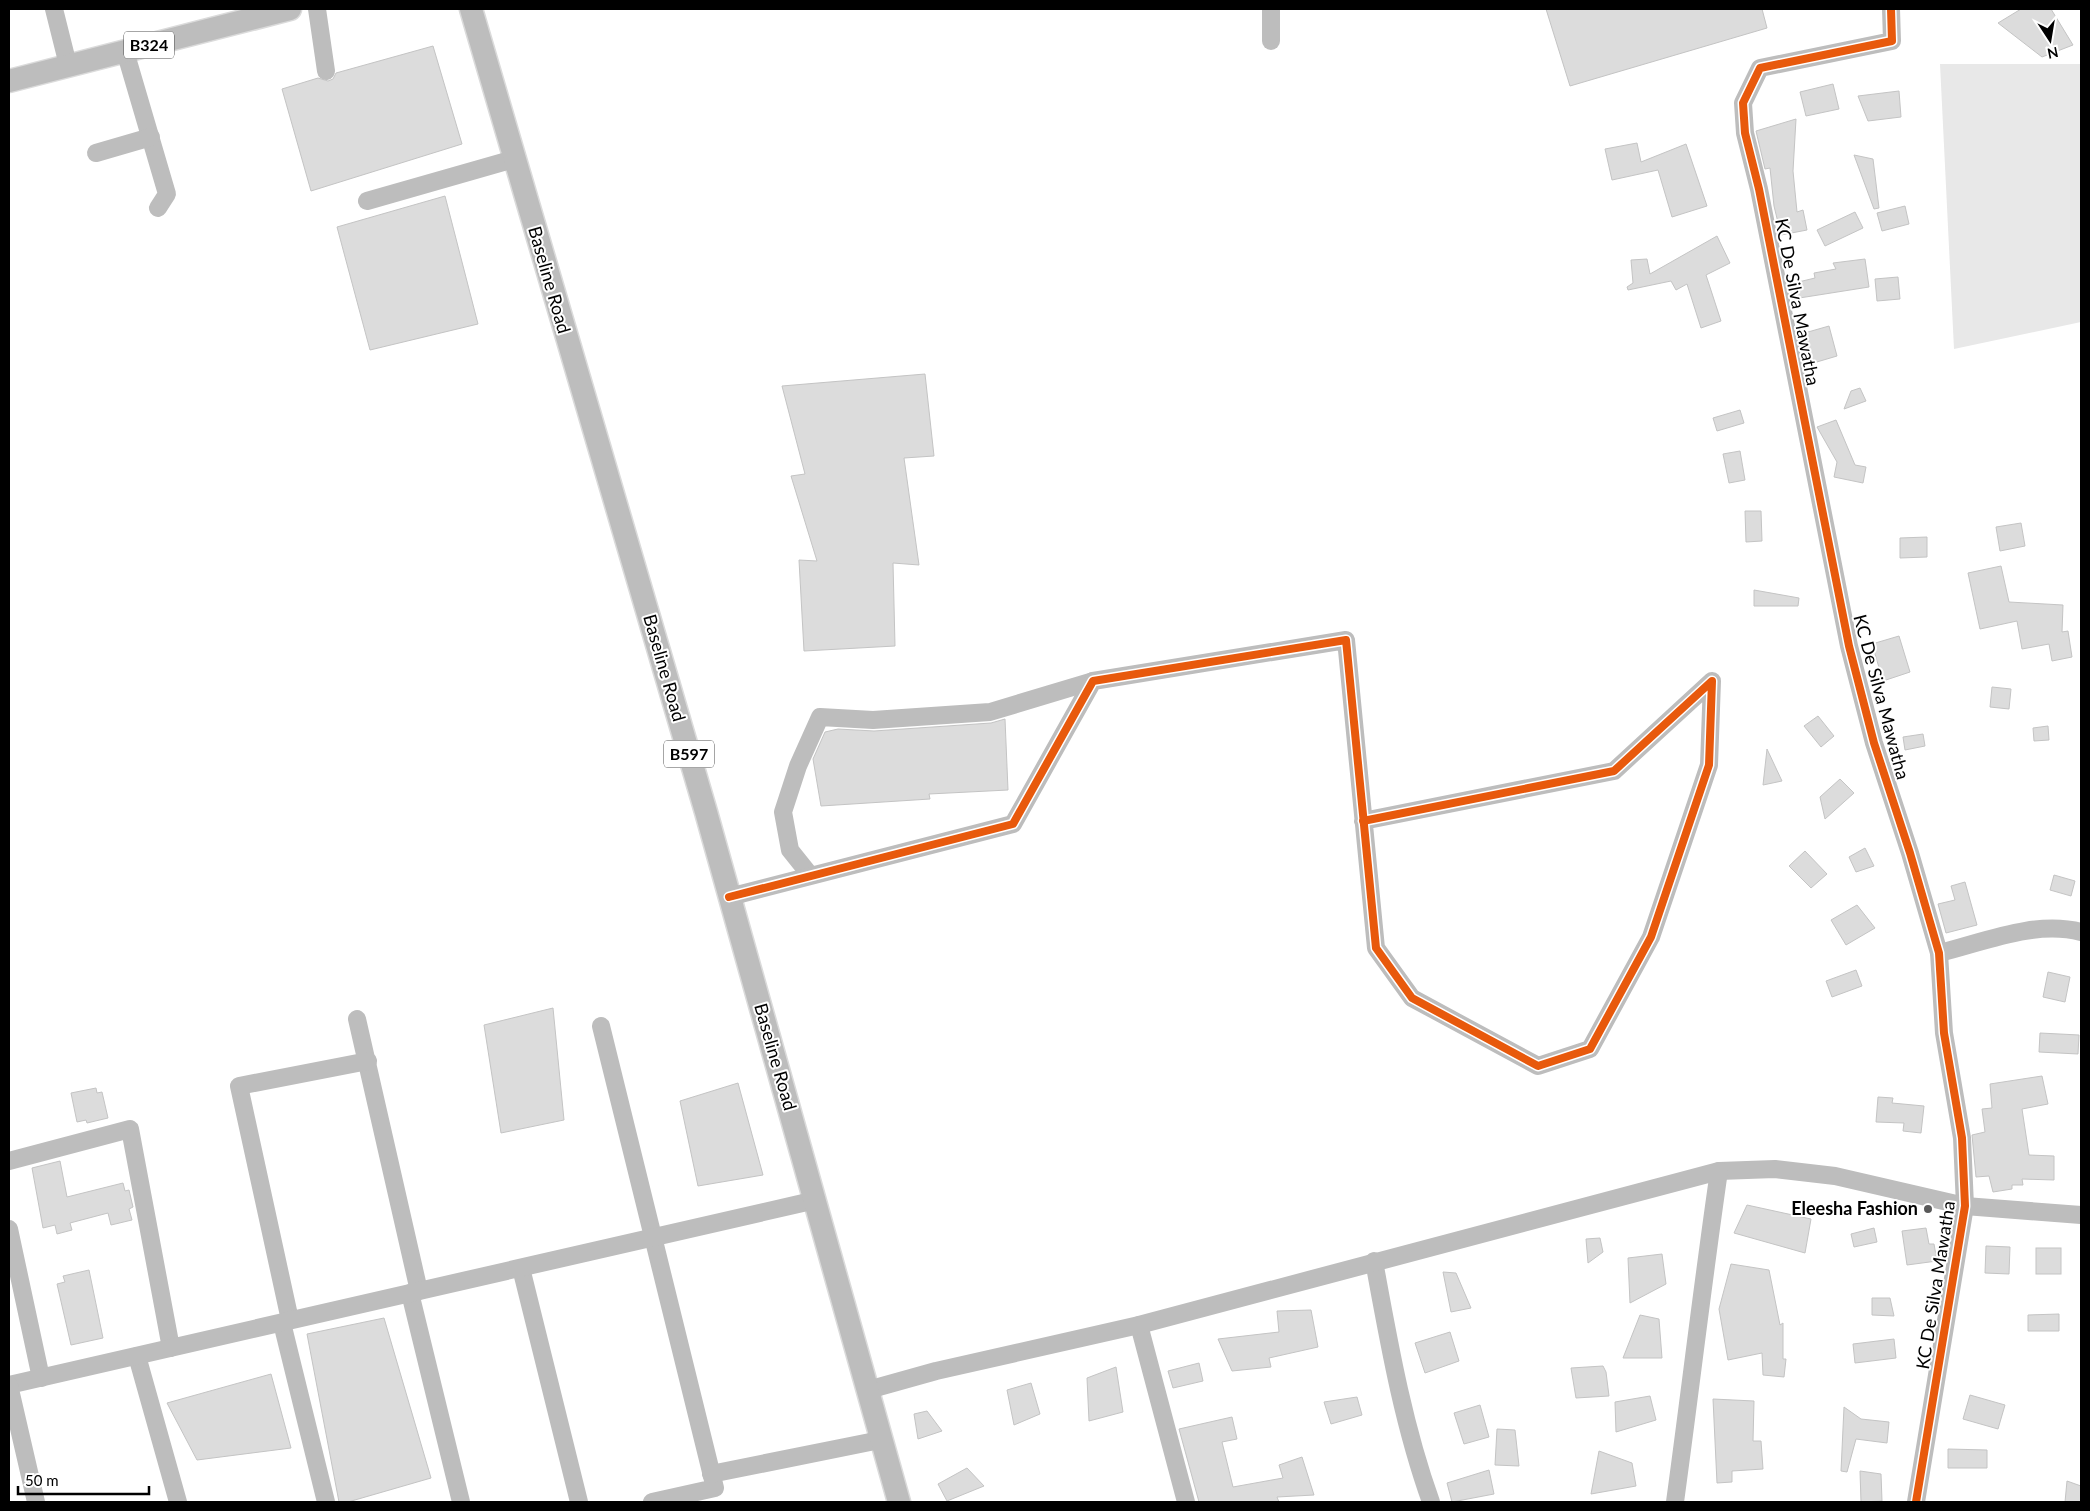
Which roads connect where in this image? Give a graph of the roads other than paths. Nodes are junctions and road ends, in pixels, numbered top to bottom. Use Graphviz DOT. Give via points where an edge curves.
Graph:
graph roads {
  1 [pos="54,9"];
  2 [pos="290,9"];
  3 [pos="318,9"];
  4 [pos="471,9"];
  5 [pos="1271,9"];
  6 [pos="1891,9"];
  7 [pos="1271,41"];
  8 [pos="125,51"];
  9 [pos="68,65"];
  10 [pos="326,71"];
  11 [pos="9,81"];
  12 [pos="151,137"];
  13 [pos="96,153"];
  14 [pos="514,160"];
  15 [pos="367,201"];
  16 [pos="158,208"];
  17 [pos="1093,681"];
  18 [pos="1363,821"];
  19 [pos="810,875"];
  20 [pos="729,897"];
  21 [pos="2081,932"];
  22 [pos="1939,953"];
  23 [pos="357,1019"];
  24 [pos="601,1026"];
  25 [pos="368,1061"];
  26 [pos="9,1161"];
  27 [pos="1719,1170"];
  28 [pos="816,1200"];
  29 [pos="1965,1206"];
  30 [pos="2081,1215"];
  31 [pos="9,1229"];
  32 [pos="654,1237"];
  33 [pos="1374,1261"];
  34 [pos="521,1268"];
  35 [pos="415,1292"];
  36 [pos="286,1321"];
  37 [pos="1139,1325"];
  38 [pos="171,1348"];
  39 [pos="137,1356"];
  40 [pos="41,1378"];
  41 [pos="9,1385"];
  42 [pos="868,1390"];
  43 [pos="880,1440"];
  44 [pos="711,1474"];
  45 [pos="36,1502"];
  46 [pos="178,1502"];
  47 [pos="326,1502"];
  48 [pos="461,1502"];
  49 [pos="579,1502"];
  50 [pos="652,1502"];
  51 [pos="899,1502"];
  52 [pos="1186,1502"];
  53 [pos="1431,1502"];
  54 [pos="1675,1502"];
  55 [pos="1916,1502"];
  1 -- 9 [label="street"];
  2 -- 8 [label="main road, B324"];
  3 -- 10 [label="street"];
  4 -- 14 [label="main road, Baseline Road / B597"];
  5 -- 7 [label="street"];
  6 -- 22 [label="street, KC De Silva Mawatha" via="1892,42 1760,68 1743,103 1745,133 1759,189 1849,646 1874,743"];
  8 -- 9 [label="main road, B324"];
  8 -- 12 [label="street"];
  9 -- 11 [label="main road, B324"];
  12 -- 13 [label="street"];
  12 -- 16 [label="street" via="167,194"];
  14 -- 15 [label="street"];
  14 -- 20 [label="main road, Baseline Road / B597"];
  17 -- 18 [label="street" via="1346,640"];
  17 -- 19 [label="street" via="1013,824"];
  17 -- 19 [label="street" via="990,712 873,720 820,717 798,766 783,812 790,850"];
  18 -- 18 [label="street" via="1376,948 1412,998 1538,1066 1590,1049 1651,938 1709,765 1712,682 1614,771"];
  19 -- 20 [label="street"];
  20 -- 28 [label="main road, Baseline Road / B597"];
  21 -- 22 [label="street" via="2036,929"];
  22 -- 29 [label="street, KC De Silva Mawatha" via="1944,1033 1962,1138"];
  23 -- 25 [label="street"];
  24 -- 32 [label="street"];
  25 -- 35 [label="street"];
  25 -- 36 [label="street" via="239,1086"];
  26 -- 38 [label="street" via="130,1129"];
  27 -- 29 [label="street" via="1776,1169 1835,1176"];
  27 -- 33 [label="street"];
  27 -- 54 [label="street"];
  28 -- 32 [label="street"];
  28 -- 42 [label="main road, Baseline Road / B597"];
  29 -- 30 [label="street"];
  29 -- 55 [label="street, KC De Silva Mawatha"];
  31 -- 40 [label="street"];
  32 -- 34 [label="street"];
  32 -- 44 [label="street"];
  33 -- 37 [label="street"];
  33 -- 53 [label="street" via="1393,1366 1419,1470"];
  34 -- 35 [label="street"];
  34 -- 49 [label="street"];
  35 -- 36 [label="street"];
  35 -- 48 [label="street"];
  36 -- 38 [label="street"];
  36 -- 47 [label="street"];
  37 -- 42 [label="street" via="936,1371"];
  37 -- 52 [label="street"];
  38 -- 39 [label="street"];
  39 -- 40 [label="street"];
  39 -- 46 [label="street"];
  40 -- 41 [label="street"];
  41 -- 45 [label="street"];
  42 -- 43 [label="main road, Baseline Road / B597"];
  43 -- 44 [label="street"];
  43 -- 51 [label="main road, Baseline Road / B597"];
  44 -- 50 [label="street" via="715,1488"];
}
